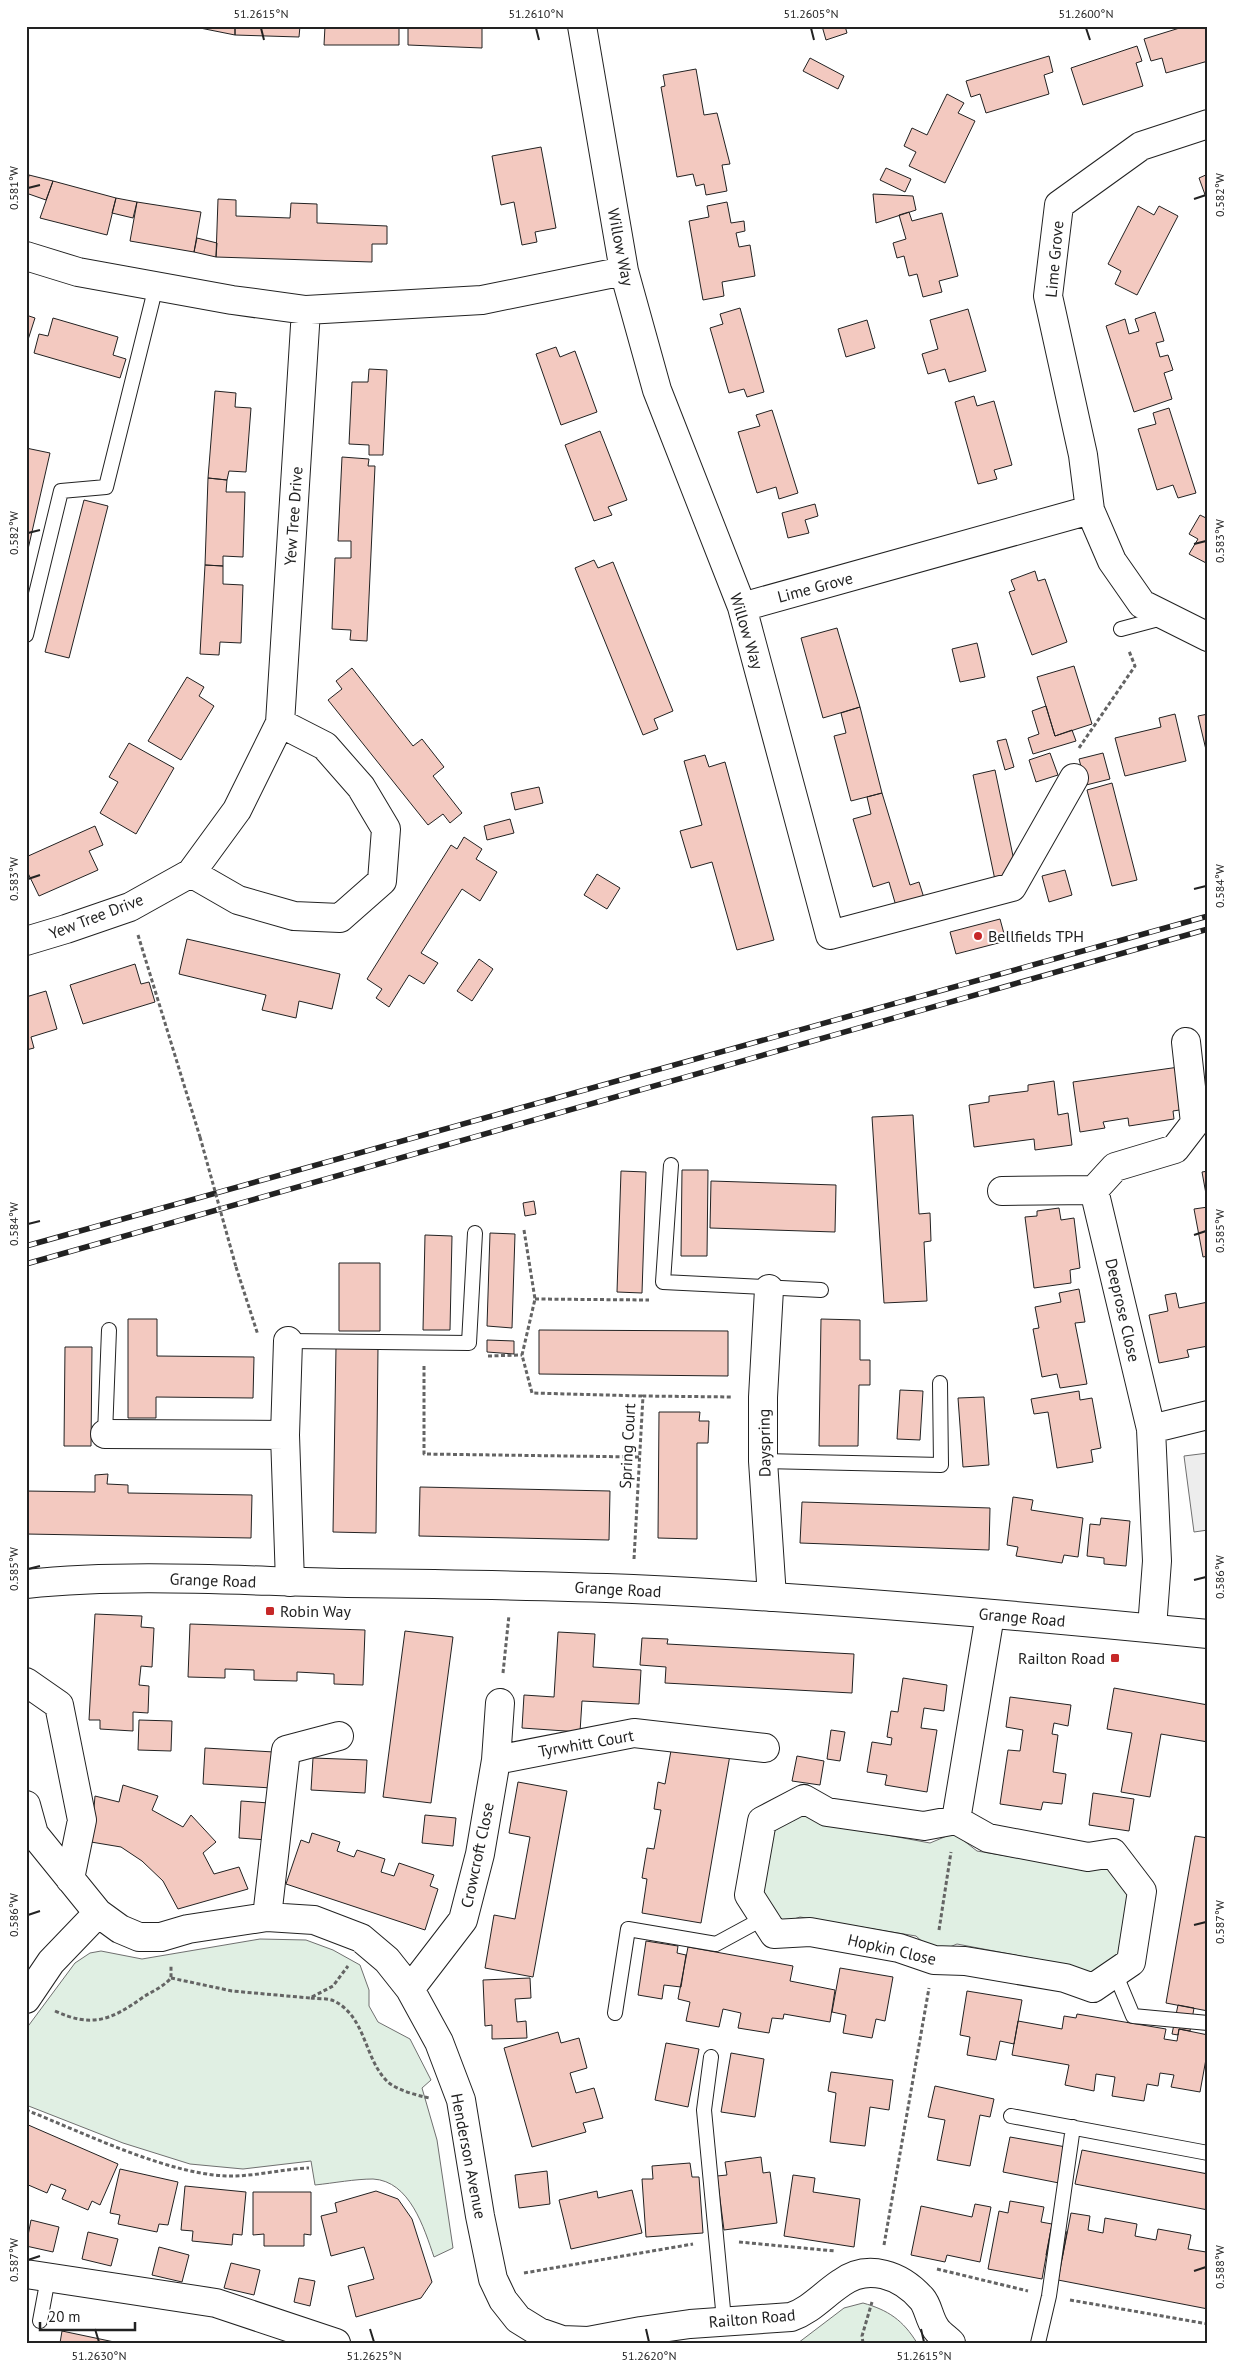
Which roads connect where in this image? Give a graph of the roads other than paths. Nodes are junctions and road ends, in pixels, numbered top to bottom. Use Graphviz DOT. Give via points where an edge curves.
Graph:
graph roads {
  1 [pos="582,26"];
  2 [pos="1208,124"];
  3 [pos="26,256"];
  4 [pos="624,271"];
  5 [pos="156,286"];
  6 [pos="306,310"];
  7 [pos="1090,510"];
  8 [pos="742,607"];
  9 [pos="1167,617"];
  10 [pos="1121,630"];
  11 [pos="26,635"];
  12 [pos="1208,637"];
  13 [pos="280,723"];
  14 [pos="1074,778"];
  15 [pos="191,873"];
  16 [pos="26,941"];
  17 [pos="1186,1042"];
  18 [pos="671,1165"];
  19 [pos="1094,1190"];
  20 [pos="1002,1191"];
  21 [pos="475,1233"];
  22 [pos="769,1289"];
  23 [pos="821,1290"];
  24 [pos="109,1330"];
  25 [pos="288,1341"];
  26 [pos="940,1383"];
  27 [pos="1208,1415"];
  28 [pos="1151,1430"];
  29 [pos="105,1434"];
  30 [pos="285,1435"];
  31 [pos="763,1461"];
  32 [pos="290,1582"];
  33 [pos="26,1584"];
  34 [pos="772,1597"];
  35 [pos="990,1615"];
  36 [pos="1152,1628"];
  37 [pos="1208,1634"];
  38 [pos="26,1682"];
  39 [pos="500,1703"];
  40 [pos="339,1736"];
  41 [pos="765,1748"];
  42 [pos="496,1760"];
  43 [pos="26,1806"];
  44 [pos="956,1820"];
  45 [pos="70,1879"];
  46 [pos="98,1913"];
  47 [pos="267,1917"];
  48 [pos="764,1918"];
  49 [pos="1115,1973"];
  50 [pos="410,1989"];
  51 [pos="27,1997"];
  52 [pos="615,2013"];
  53 [pos="1208,2023"];
  54 [pos="711,2057"];
  55 [pos="1011,2116"];
  56 [pos="1073,2127"];
  57 [pos="1208,2153"];
  58 [pos="37,2276"];
  59 [pos="724,2320"];
  60 [pos="40,2321"];
  61 [pos="536,2337"];
  62 [pos="336,2343"];
  63 [pos="951,2343"];
  64 [pos="1038,2343"];
  1 -- 4 [label="street, Willow Way"];
  2 -- 7 [label="street, Lime Grove" via="1141,146 1059,206 1048,296 1083,455"];
  3 -- 5 [label="street" via="78,272"];
  4 -- 6 [label="street" via="482,300"];
  4 -- 8 [label="street, Willow Way" via="657,390"];
  5 -- 6 [label="street"];
  5 -- 11 [label="lane" via="106,487 61,491"];
  6 -- 13 [label="street, Yew Tree Drive"];
  7 -- 8 [label="street, Lime Grove"];
  7 -- 9 [label="street, Lime Grove" via="1112,561 1142,604"];
  8 -- 14 [label="street, Willow Way" via="830,935 1012,887"];
  9 -- 10 [label="lane"];
  9 -- 12 [label="street, Lime Grove"];
  13 -- 15 [label="street, Yew Tree Drive" via="237,810"];
  13 -- 15 [label="street" via="324,746 361,787 386,829 382,881 340,918 294,916 238,900"];
  15 -- 16 [label="street, Yew Tree Drive" via="130,907"];
  17 -- 19 [label="street" via="1195,1123 1175,1149 1115,1167"];
  18 -- 22 [label="lane" via="663,1282"];
  19 -- 20 [label="street"];
  19 -- 28 [label="street, Deeprose Close"];
  21 -- 25 [label="lane" via="469,1343"];
  22 -- 23 [label="lane"];
  22 -- 31 [label="street, Dayspring"];
  24 -- 29 [label="lane"];
  25 -- 30 [label="street"];
  26 -- 31 [label="lane" via="941,1464"];
  27 -- 28 [label="street"];
  28 -- 36 [label="street, Deeprose Close" via="1157,1561"];
  29 -- 30 [label="street"];
  30 -- 32 [label="street"];
  31 -- 34 [label="street, Dayspring"];
  32 -- 33 [label="street, Grange Road" via="78,1578"];
  32 -- 34 [label="street, Grange Road" via="512,1584"];
  34 -- 35 [label="street, Grange Road"];
  35 -- 36 [label="street, Grange Road"];
  35 -- 44 [label="street"];
  36 -- 37 [label="street, Grange Road"];
  38 -- 45 [label="street" via="59,1704 82,1820"];
  39 -- 42 [label="street, Crowcroft Close"];
  40 -- 47 [label="street" via="286,1750"];
  41 -- 42 [label="street, Tyrwhitt Court" via="634,1733"];
  42 -- 50 [label="street, Crowcroft Close" via="480,1854 463,1920"];
  43 -- 45 [label="street, Henderson Avenue" via="34,1834"];
  44 -- 48 [label="street, Hopkin Close" via="924,1826 828,1812 804,1799 762,1821 749,1895"];
  44 -- 49 [label="street, Hopkin Close" via="988,1838 1088,1857 1113,1853 1142,1891 1131,1962"];
  45 -- 46 [label="street, Henderson Avenue"];
  46 -- 47 [label="street, Henderson Avenue" via="120,1929 139,1937 161,1937 188,1929"];
  46 -- 51 [label="street" via="51,1962"];
  47 -- 50 [label="street, Henderson Avenue" via="314,1920 361,1938 387,1960"];
  48 -- 49 [label="street, Hopkin Close" via="774,1934 810,1932 899,1948 934,1960 965,1961 1047,1974 1094,1988"];
  48 -- 52 [label="lane" via="716,1944 628,1928"];
  49 -- 53 [label="lane" via="1133,2016"];
  50 -- 61 [label="street, Henderson Avenue" via="439,2042 462,2100 493,2279 503,2300"];
  54 -- 59 [label="lane" via="704,2110"];
  55 -- 56 [label="lane"];
  56 -- 57 [label="lane"];
  56 -- 64 [label="lane" via="1049,2296"];
  58 -- 60 [label="lane"];
  58 -- 62 [label="street" via="216,2303"];
  59 -- 61 [label="street, Railton Road" via="641,2330 588,2342"];
  59 -- 63 [label="street, Railton Road" via="791,2317 804,2313 842,2282 859,2274 881,2273 903,2282 923,2300 935,2328"];
}
